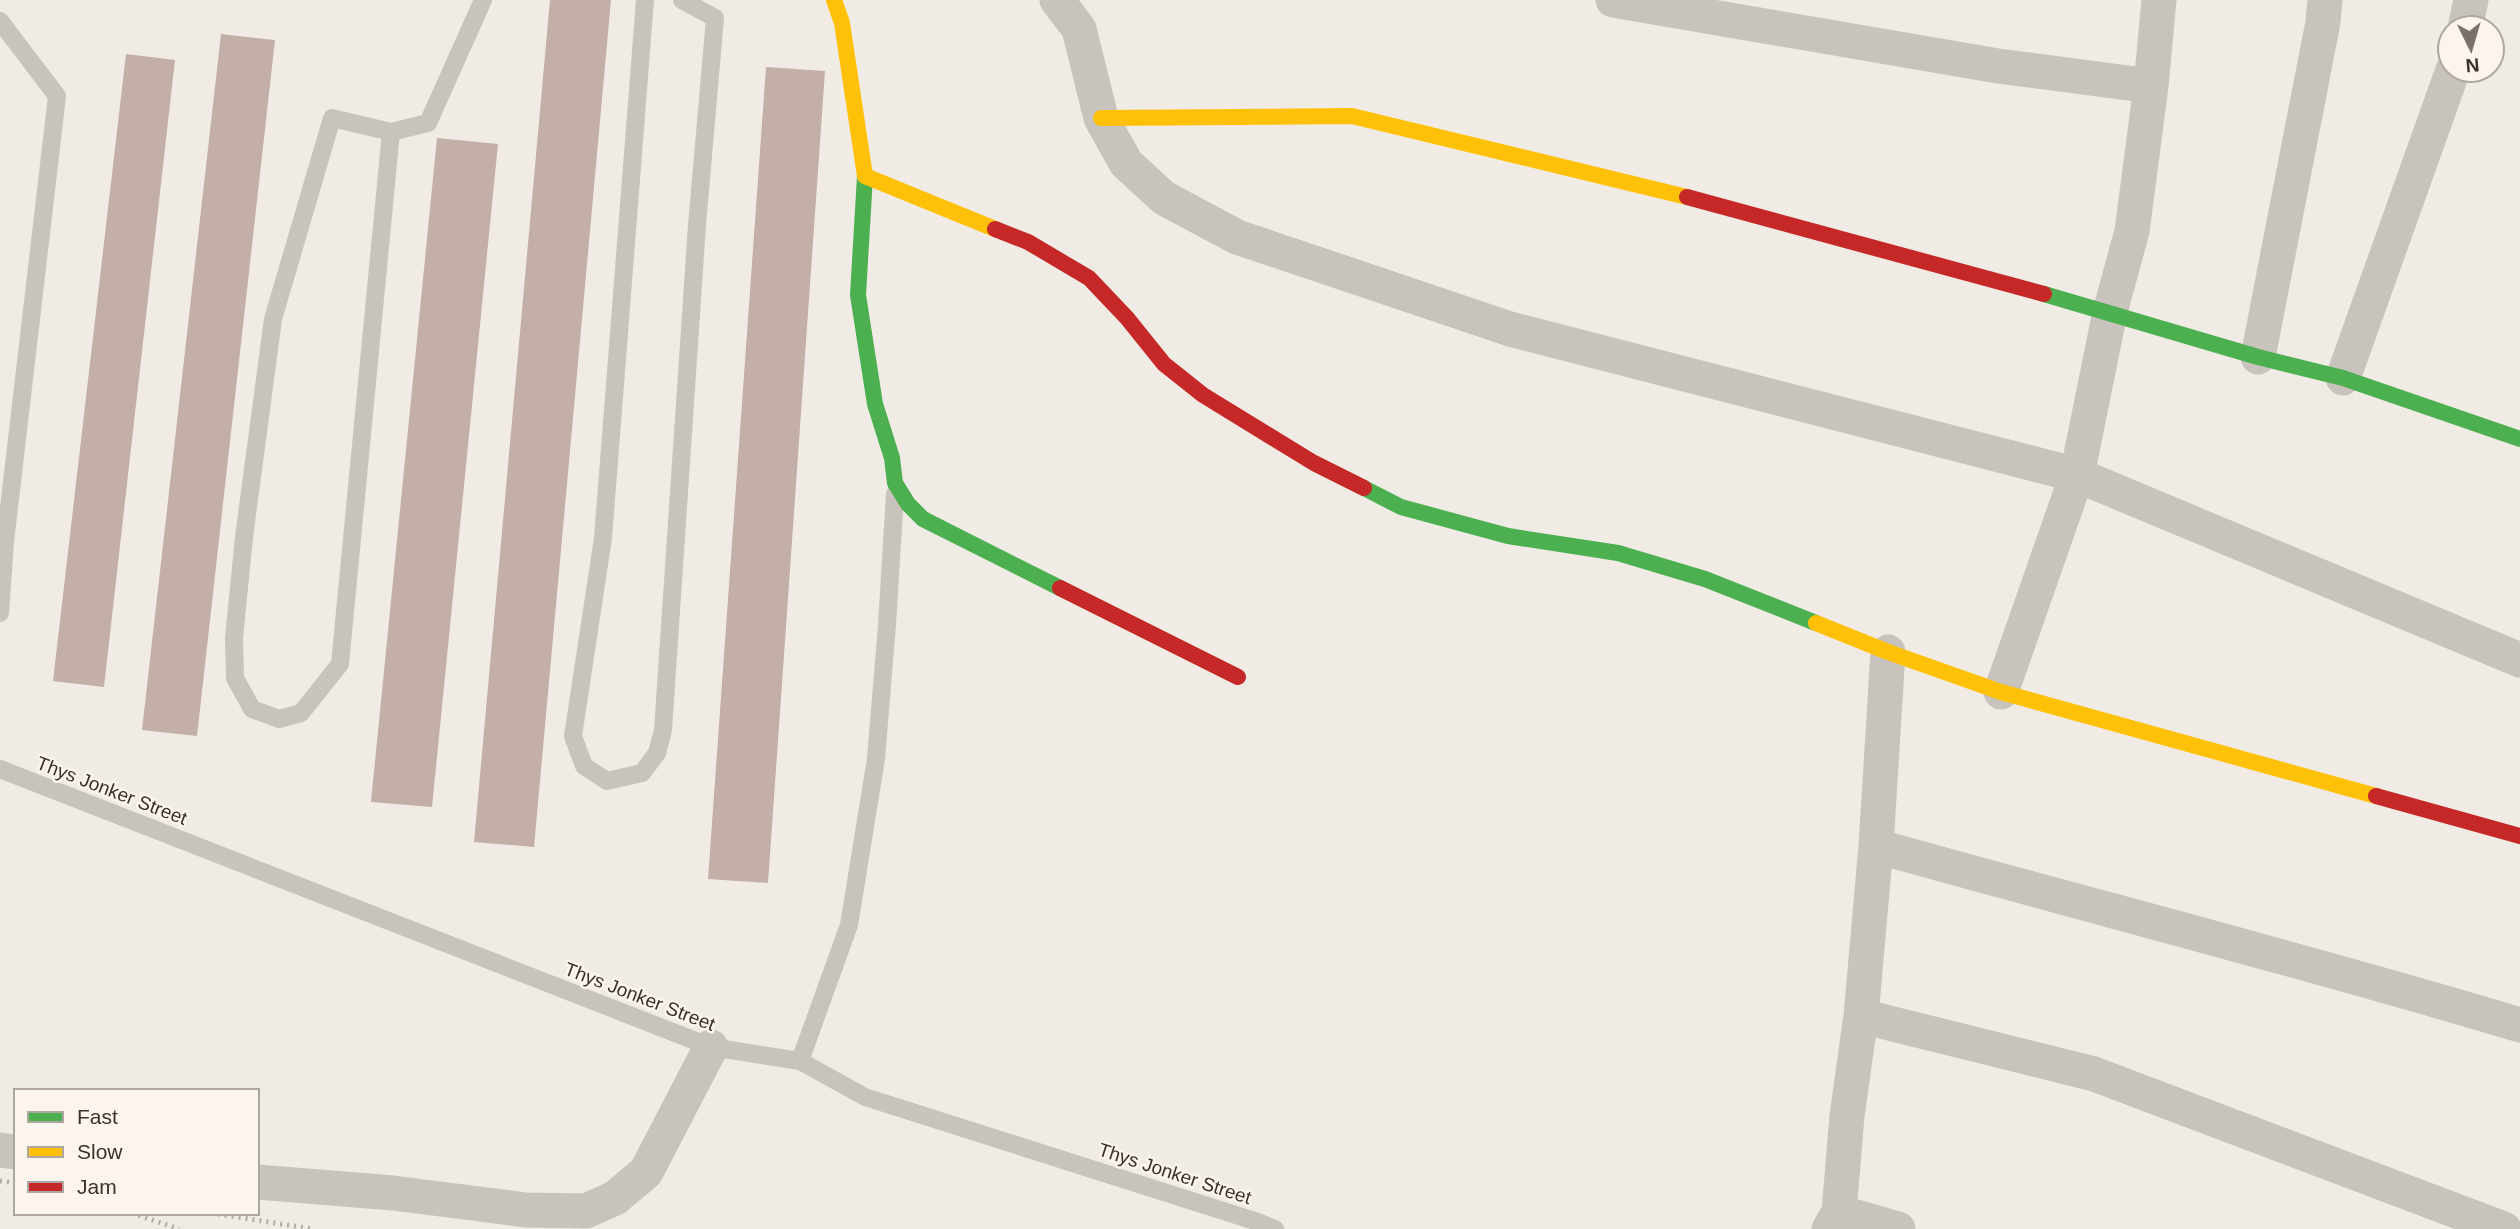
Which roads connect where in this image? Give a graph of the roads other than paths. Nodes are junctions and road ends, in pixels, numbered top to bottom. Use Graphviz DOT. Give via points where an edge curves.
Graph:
graph roads {
  1 [pos="483,0"];
  2 [pos="645,0"];
  3 [pos="682,0"];
  4 [pos="834,0"];
  5 [pos="1057,0"];
  6 [pos="1613,0"];
  7 [pos="2159,0"];
  8 [pos="2325,0"];
  9 [pos="0,21"];
  10 [pos="2448,84"];
  11 [pos="2151,86"];
  12 [pos="1101,118"];
  13 [pos="391,132"];
  14 [pos="866,176"];
  15 [pos="2110,312"];
  16 [pos="2258,358"];
  17 [pos="2343,378"];
  18 [pos="2520,439"];
  19 [pos="2077,475"];
  20 [pos="895,483"];
  21 [pos="0,613"];
  22 [pos="1888,652"];
  23 [pos="2520,660"];
  24 [pos="1238,677"];
  25 [pos="2001,692"];
  26 [pos="0,769"];
  27 [pos="2520,836"];
  28 [pos="1876,846"];
  29 [pos="1861,1016"];
  30 [pos="2520,1026"];
  31 [pos="711,1046"];
  32 [pos="800,1061"];
  33 [pos="259,1182"];
  34 [pos="1834,1221"];
  35 [pos="1275,1229"];
  36 [pos="1898,1229"];
  37 [pos="2504,1229"];
  1 -- 13 [label="lane" via="428,123"];
  2 -- 3 [label="lane" via="603,538 573,736 584,766 607,781 642,774 657,753 663,730 715,18"];
  4 -- 14 [label="street" via="842,23"];
  5 -- 12 [label="street" via="1079,29"];
  6 -- 11 [label="street" via="1998,66"];
  7 -- 11 [label="street"];
  8 -- 16 [label="street"];
  9 -- 21 [label="lane" via="57,96"];
  10 -- 17 [label="street"];
  11 -- 15 [label="street" via="2132,231"];
  12 -- 15 [label="street" via="1352,116 1710,203"];
  12 -- 19 [label="street" via="1126,163 1164,198 1237,237 1510,329"];
  13 -- 13 [label="lane" via="332,118 273,319 234,638 235,678 252,709 279,719 301,713 340,664"];
  14 -- 20 [label="street" via="858,295 875,404"];
  14 -- 22 [label="street" via="1028,242 1089,278 1164,364 1203,395 1314,463 1401,507 1508,536 1630,557 1705,579"];
  15 -- 16 [label="street"];
  15 -- 19 [label="street"];
  16 -- 17 [label="street"];
  17 -- 18 [label="street"];
  19 -- 23 [label="street"];
  19 -- 25 [label="street"];
  20 -- 24 [label="street" via="923,519"];
  20 -- 32 [label="lane" via="876,759 849,925"];
  22 -- 25 [label="street"];
  22 -- 28 [label="street"];
  25 -- 27 [label="street"];
  26 -- 31 [label="lane, Thys Jonker Street"];
  28 -- 29 [label="street"];
  28 -- 30 [label="street"];
  29 -- 34 [label="street"];
  29 -- 37 [label="street" via="2094,1074"];
  31 -- 32 [label="lane, Thys Jonker Street"];
  31 -- 33 [label="street" via="646,1172 615,1198 586,1211 526,1210"];
  32 -- 35 [label="lane, Thys Jonker Street" via="865,1097"];
  34 -- 36 [label="street"];
}
